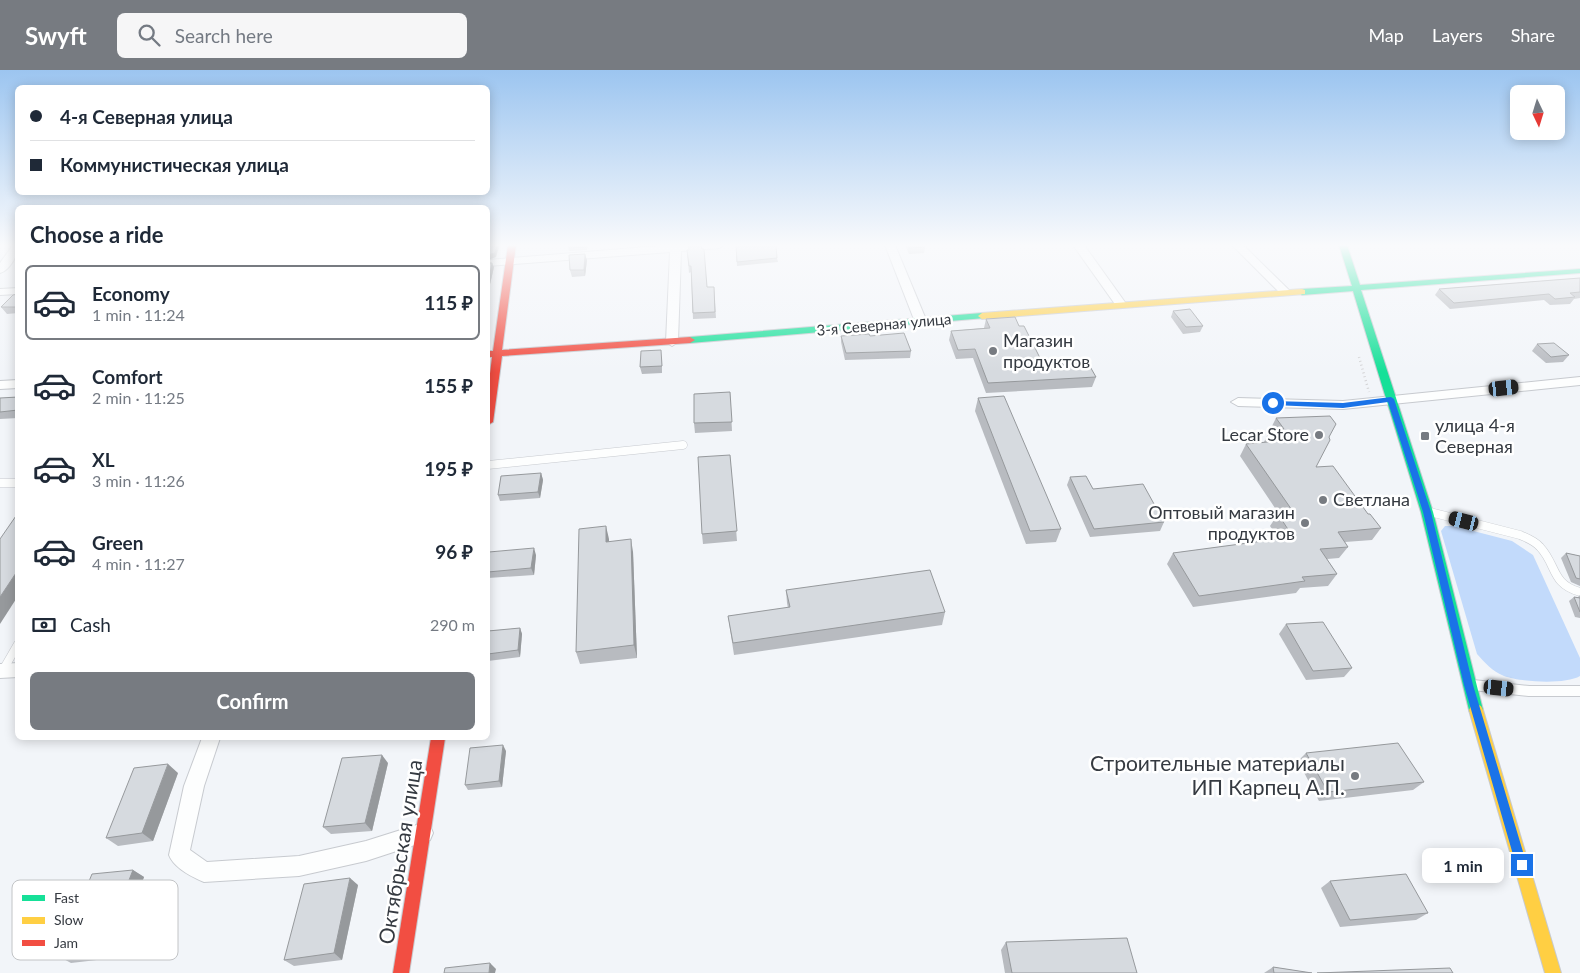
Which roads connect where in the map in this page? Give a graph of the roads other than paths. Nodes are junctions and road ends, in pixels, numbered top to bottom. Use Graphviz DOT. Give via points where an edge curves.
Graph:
graph roads {
  1 [pos="504,287"];
  2 [pos="674,287"];
  3 [pos="907,287"];
  4 [pos="1108,287"];
  5 [pos="1280,287"];
  6 [pos="1379,287"];
  7 [pos="1356,289"];
  8 [pos="15,291"];
  9 [pos="0,292"];
  10 [pos="1286,293"];
  11 [pos="1121,305"];
  12 [pos="921,322"];
  13 [pos="672,342"];
  14 [pos="492,354"];
  15 [pos="1580,380"];
  16 [pos="15,384"];
  17 [pos="0,385"];
  18 [pos="490,388"];
  19 [pos="1391,399"];
  20 [pos="1238,402"];
  21 [pos="683,445"];
  22 [pos="490,465"];
  23 [pos="15,483"];
  24 [pos="0,484"];
  25 [pos="1427,512"];
  26 [pos="1580,592"];
  27 [pos="15,650"];
  28 [pos="6,670"];
  29 [pos="1469,685"];
  30 [pos="1580,691"];
  31 [pos="211,740"];
  32 [pos="438,740"];
  33 [pos="423,833"];
  34 [pos="400,973"];
  35 [pos="1554,973"];
  1 -- 14 [label="street"];
  2 -- 13 [label="street"];
  3 -- 12 [label="street"];
  4 -- 11 [label="street"];
  5 -- 10 [label="street"];
  6 -- 7 [label="street, 3-я Северная улица"];
  7 -- 10 [label="street, 3-я Северная улица"];
  7 -- 19 [label="street"];
  8 -- 9 [label="street"];
  10 -- 11 [label="street, 3-я Северная улица"];
  11 -- 12 [label="street, 3-я Северная улица"];
  12 -- 13 [label="street, 3-я Северная улица"];
  13 -- 14 [label="street, 3-я Северная улица"];
  14 -- 18 [label="street"];
  15 -- 19 [label="street"];
  16 -- 17 [label="street"];
  19 -- 20 [label="street" via="1343,405"];
  19 -- 25 [label="street"];
  21 -- 22 [label="lane"];
  23 -- 24 [label="lane"];
  25 -- 26 [label="lane" via="1533,540 1546,556 1555,577 1568,588"];
  25 -- 29 [label="street"];
  27 -- 28 [label="lane"];
  29 -- 30 [label="lane" via="1528,691"];
  29 -- 35 [label="street"];
  31 -- 33 [label="street" via="194,786 179,855 204,872 299,866 366,851"];
  32 -- 33 [label="street, Октябрьская улица"];
  33 -- 34 [label="street, Октябрьская улица"];
}
